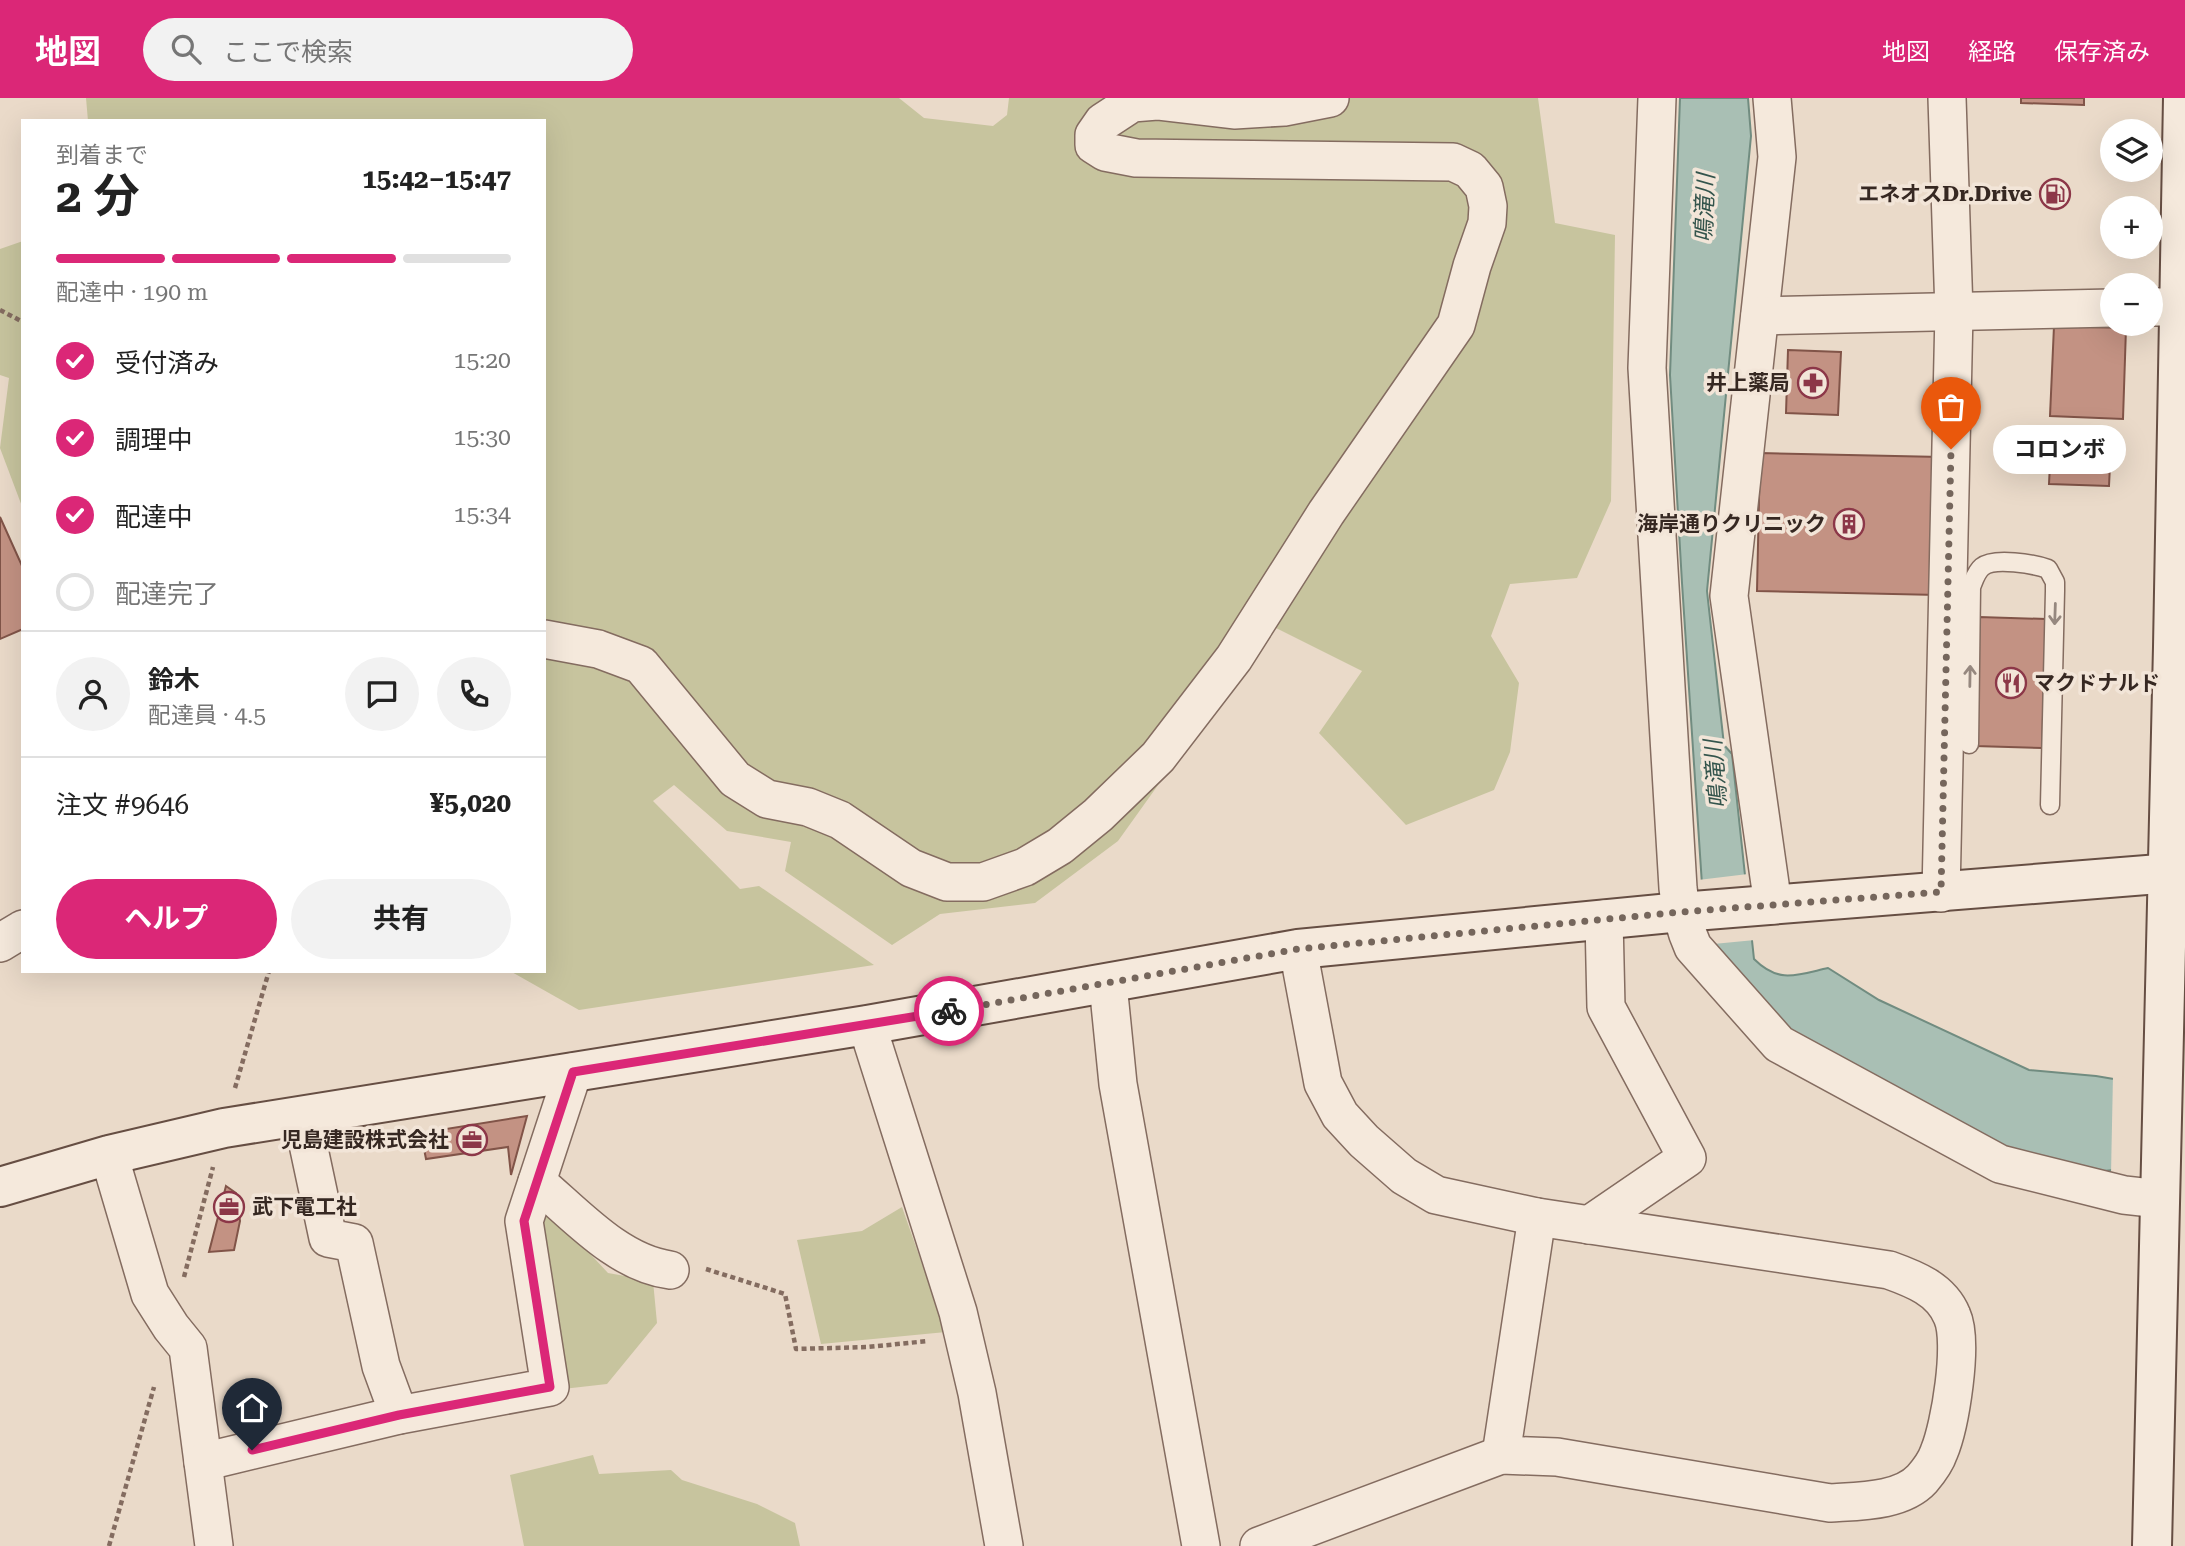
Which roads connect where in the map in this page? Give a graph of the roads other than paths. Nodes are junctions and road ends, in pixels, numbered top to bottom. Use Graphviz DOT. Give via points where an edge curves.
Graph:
graph roads {
  1 [pos="1330,98"];
  2 [pos="1657,98"];
  3 [pos="1772,98"];
  4 [pos="1947,98"];
  5 [pos="2183,98"];
  6 [pos="2172,307"];
  7 [pos="2100,308"];
  8 [pos="1954,312"];
  9 [pos="1760,316"];
  10 [pos="546,639"];
  11 [pos="2179,647"];
  12 [pos="1969,744"];
  13 [pos="2050,805"];
  14 [pos="2176,873"];
  15 [pos="1941,892"];
  16 [pos="1765,906"];
  17 [pos="1690,911"];
  18 [pos="1604,919"];
  19 [pos="21,930"];
  20 [pos="0,943"];
  21 [pos="1298,949"];
  22 [pos="1108,984"];
  23 [pos="867,1025"];
  24 [pos="573,1072"];
  25 [pos="302,1116"];
  26 [pos="110,1155"];
  27 [pos="537,1182"];
  28 [pos="2160,1186"];
  29 [pos="0,1187"];
  30 [pos="1537,1217"];
  31 [pos="1590,1225"];
  32 [pos="670,1270"];
  33 [pos="399,1415"];
  34 [pos="1501,1455"];
  35 [pos="203,1462"];
  36 [pos="214,1546"];
  37 [pos="1004,1546"];
  38 [pos="1201,1546"];
  39 [pos="1259,1546"];
  40 [pos="2152,1546"];
  1 -- 10 [label="street" via="1234,110 1157,100 1132,103 1103,122 1094,135 1094,145 1105,152 1136,158 1453,162 1470,170 1484,187 1488,206 1456,325 1326,513 1234,658 1158,757 1060,846 1025,867 983,882 947,882 911,868 840,820 808,807 767,799 735,779 641,664 598,649"];
  2 -- 17 [label="street" via="1647,368"];
  3 -- 9 [label="street" via="1777,157"];
  4 -- 8 [label="street"];
  5 -- 6 [label="street"];
  6 -- 11 [label="street"];
  7 -- 8 [label="street"];
  8 -- 9 [label="street"];
  8 -- 15 [label="street"];
  9 -- 16 [label="street" via="1729,596"];
  11 -- 14 [label="street"];
  12 -- 13 [label="lane, one-way" via="1971,587 1976,575 1993,562 2048,569 2056,591"];
  14 -- 15 [label="street"];
  14 -- 28 [label="street"];
  15 -- 16 [label="street"];
  16 -- 17 [label="street"];
  17 -- 18 [label="street"];
  17 -- 28 [label="street" via="1693,947 1779,1044 2000,1164 2124,1195"];
  18 -- 21 [label="street"];
  18 -- 31 [label="street" via="1606,1007 1686,1158"];
  19 -- 20 [label="street"];
  21 -- 22 [label="street"];
  21 -- 30 [label="street" via="1323,1083 1340,1115 1404,1176 1436,1195"];
  22 -- 23 [label="street"];
  22 -- 38 [label="street" via="1118,1084"];
  23 -- 24 [label="street"];
  23 -- 37 [label="street" via="958,1312"];
  24 -- 25 [label="street"];
  24 -- 27 [label="street"];
  25 -- 26 [label="street" via="224,1128"];
  25 -- 33 [label="street" via="328,1238 354,1243 381,1366"];
  26 -- 29 [label="street"];
  26 -- 35 [label="street" via="150,1294 188,1348"];
  27 -- 32 [label="street" via="624,1255 652,1268"];
  27 -- 33 [label="street" via="524,1221 550,1387"];
  28 -- 40 [label="street"];
  30 -- 31 [label="street"];
  30 -- 34 [label="street"];
  31 -- 34 [label="street" via="1889,1270 1918,1280 1953,1316 1957,1348 1939,1454 1921,1481 1898,1494 1830,1503 1556,1457"];
  33 -- 35 [label="street"];
  34 -- 39 [label="street"];
  35 -- 36 [label="street"];
}
